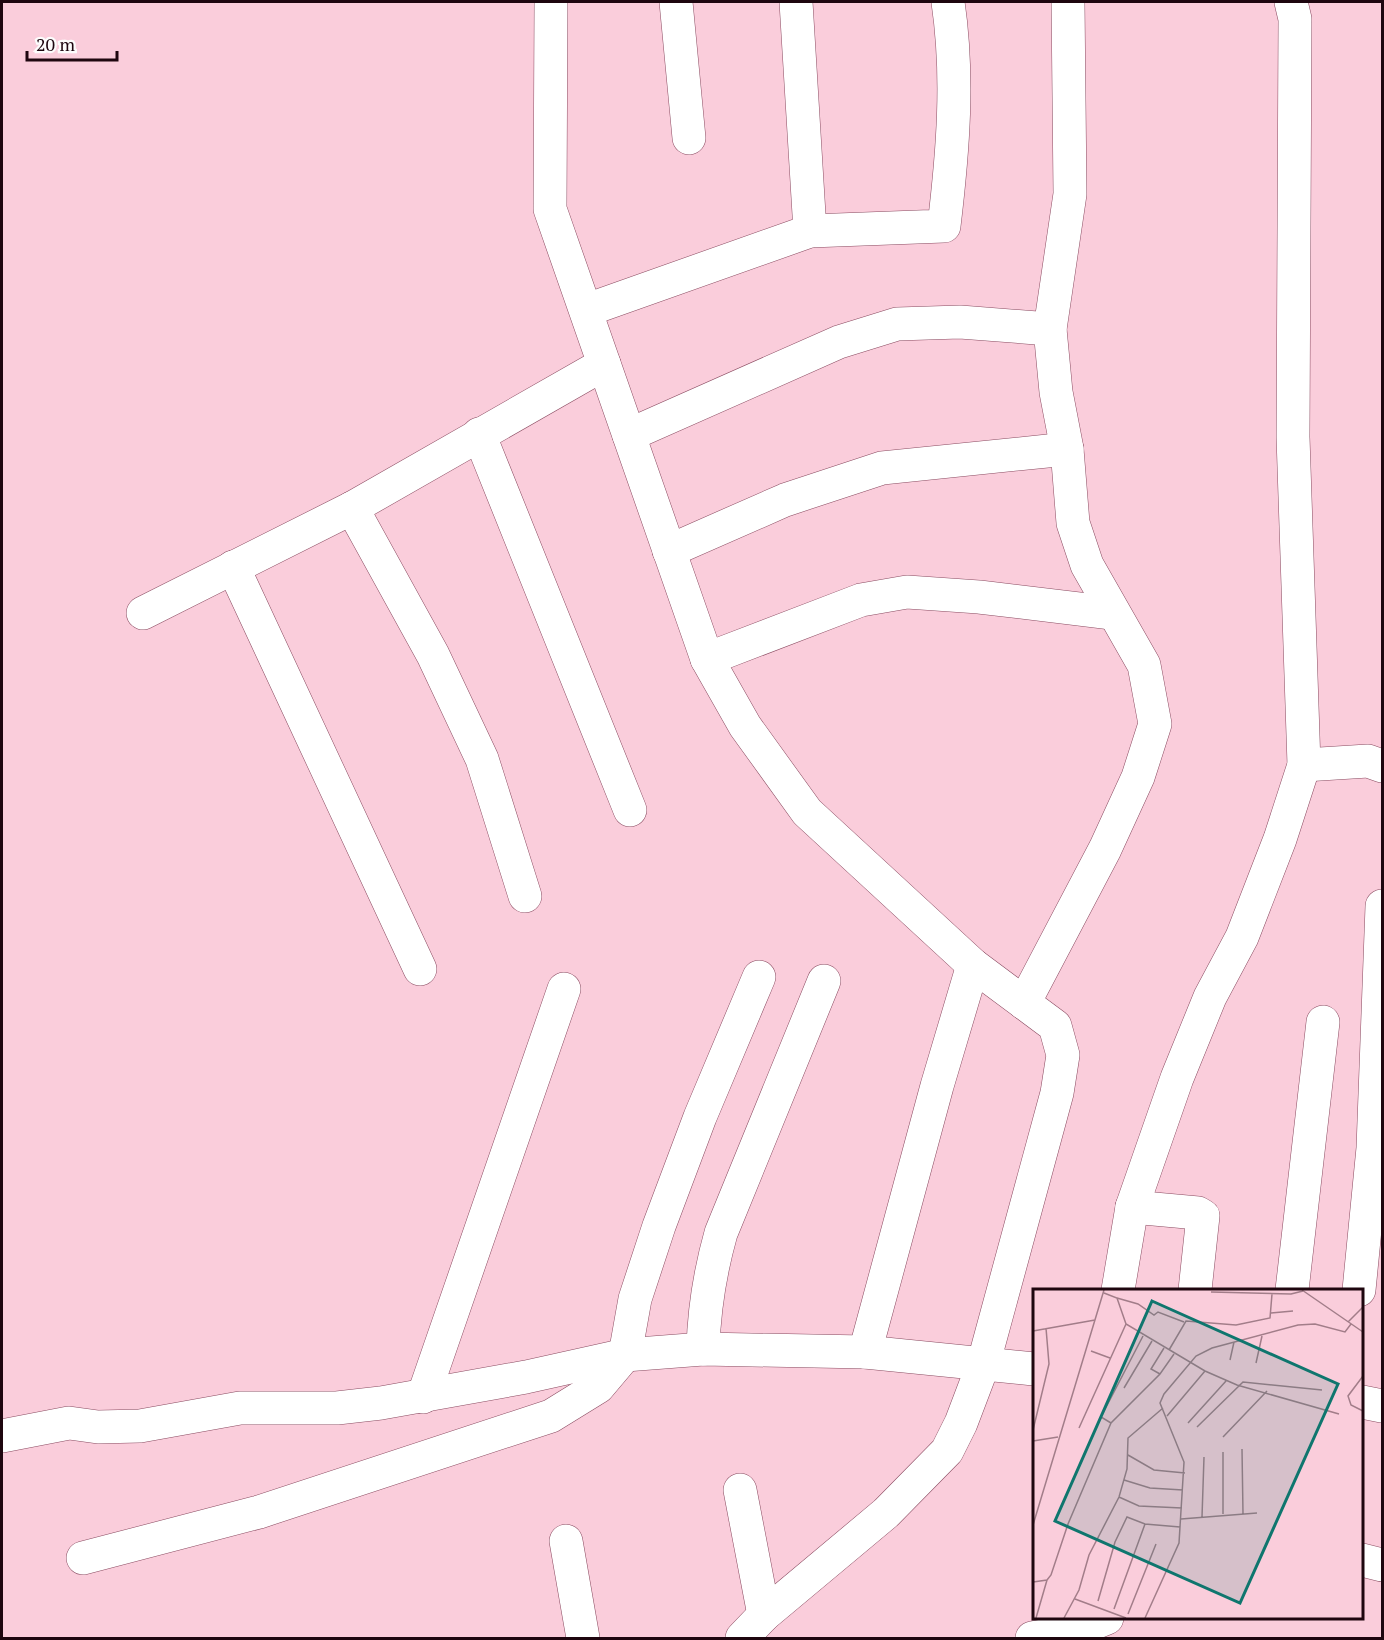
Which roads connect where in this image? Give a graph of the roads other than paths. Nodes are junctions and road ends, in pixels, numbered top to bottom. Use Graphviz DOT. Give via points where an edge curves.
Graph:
graph roads {
  1 [pos="551,2"];
  2 [pos="676,2"];
  3 [pos="796,2"];
  4 [pos="948,2"];
  5 [pos="1068,2"];
  6 [pos="1292,2"];
  7 [pos="689,138"];
  8 [pos="810,231"];
  9 [pos="586,310"];
  10 [pos="1050,329"];
  11 [pos="604,364"];
  12 [pos="479,434"];
  13 [pos="629,435"];
  14 [pos="1067,449"];
  15 [pos="352,508"];
  16 [pos="669,551"];
  17 [pos="233,567"];
  18 [pos="143,613"];
  19 [pos="1113,613"];
  20 [pos="707,659"];
  21 [pos="1304,765"];
  22 [pos="1383,766"];
  23 [pos="630,810"];
  24 [pos="525,896"];
  25 [pos="1383,906"];
  26 [pos="973,964"];
  27 [pos="420,969"];
  28 [pos="759,977"];
  29 [pos="824,981"];
  30 [pos="564,989"];
  31 [pos="1024,1003"];
  32 [pos="1323,1022"];
  33 [pos="1379,1084"];
  34 [pos="1132,1207"];
  35 [pos="1118,1289"];
  36 [pos="1194,1289"];
  37 [pos="1292,1289"];
  38 [pos="1359,1289"];
  39 [pos="703,1349"];
  40 [pos="865,1352"];
  41 [pos="625,1355"];
  42 [pos="984,1365"];
  43 [pos="1033,1369"];
  44 [pos="423,1397"];
  45 [pos="1363,1402"];
  46 [pos="1383,1406"];
  47 [pos="2,1436"];
  48 [pos="740,1490"];
  49 [pos="566,1541"];
  50 [pos="83,1558"];
  51 [pos="1363,1560"];
  52 [pos="1383,1565"];
  53 [pos="764,1615"];
  54 [pos="1102,1619"];
  55 [pos="583,1638"];
  56 [pos="742,1638"];
  57 [pos="1032,1638"];
  1 -- 9 [label="street" via="550,209"];
  2 -- 7 [label="street"];
  3 -- 8 [label="street"];
  4 -- 8 [label="street" via="953,37 955,139 944,226"];
  5 -- 10 [label="street" via="1070,195"];
  6 -- 21 [label="street" via="1293,437"];
  8 -- 9 [label="street"];
  9 -- 11 [label="street"];
  10 -- 13 [label="street" via="960,322 897,324 839,342"];
  10 -- 14 [label="street"];
  11 -- 12 [label="street"];
  11 -- 13 [label="street"];
  12 -- 15 [label="street"];
  12 -- 23 [label="street"];
  13 -- 16 [label="street"];
  14 -- 16 [label="street" via="882,468 785,500"];
  14 -- 19 [label="street" via="1073,523 1087,565"];
  15 -- 17 [label="street"];
  15 -- 24 [label="street" via="433,656 482,759"];
  16 -- 20 [label="street"];
  17 -- 18 [label="street"];
  17 -- 27 [label="street"];
  19 -- 20 [label="street" via="907,592 861,600"];
  19 -- 31 [label="street" via="1144,665 1155,724 1138,777 1056,947"];
  20 -- 26 [label="street" via="745,726 807,812"];
  21 -- 22 [label="street" via="1368,761"];
  21 -- 34 [label="street" via="1242,937 1193,1035"];
  25 -- 33 [label="street"];
  26 -- 31 [label="street"];
  26 -- 40 [label="street"];
  28 -- 41 [label="street" via="700,1117 645,1264"];
  29 -- 39 [label="street" via="721,1233 704,1310"];
  30 -- 44 [label="street"];
  31 -- 42 [label="street" via="1055,1026 1063,1055 1057,1093"];
  32 -- 37 [label="street"];
  33 -- 38 [label="street"];
  34 -- 35 [label="street"];
  34 -- 36 [label="street" via="1203,1216"];
  39 -- 40 [label="street"];
  39 -- 41 [label="street"];
  40 -- 42 [label="street"];
  41 -- 44 [label="street"];
  41 -- 50 [label="street" via="598,1387 551,1416 259,1512"];
  42 -- 43 [label="street"];
  42 -- 53 [label="street" via="947,1451 886,1513"];
  44 -- 47 [label="street" via="337,1408 240,1408 140,1426 69,1423"];
  45 -- 46 [label="street"];
  48 -- 53 [label="street"];
  49 -- 55 [label="street"];
  51 -- 52 [label="street"];
  53 -- 56 [label="street"];
  54 -- 57 [label="street" via="1080,1629"];
}
